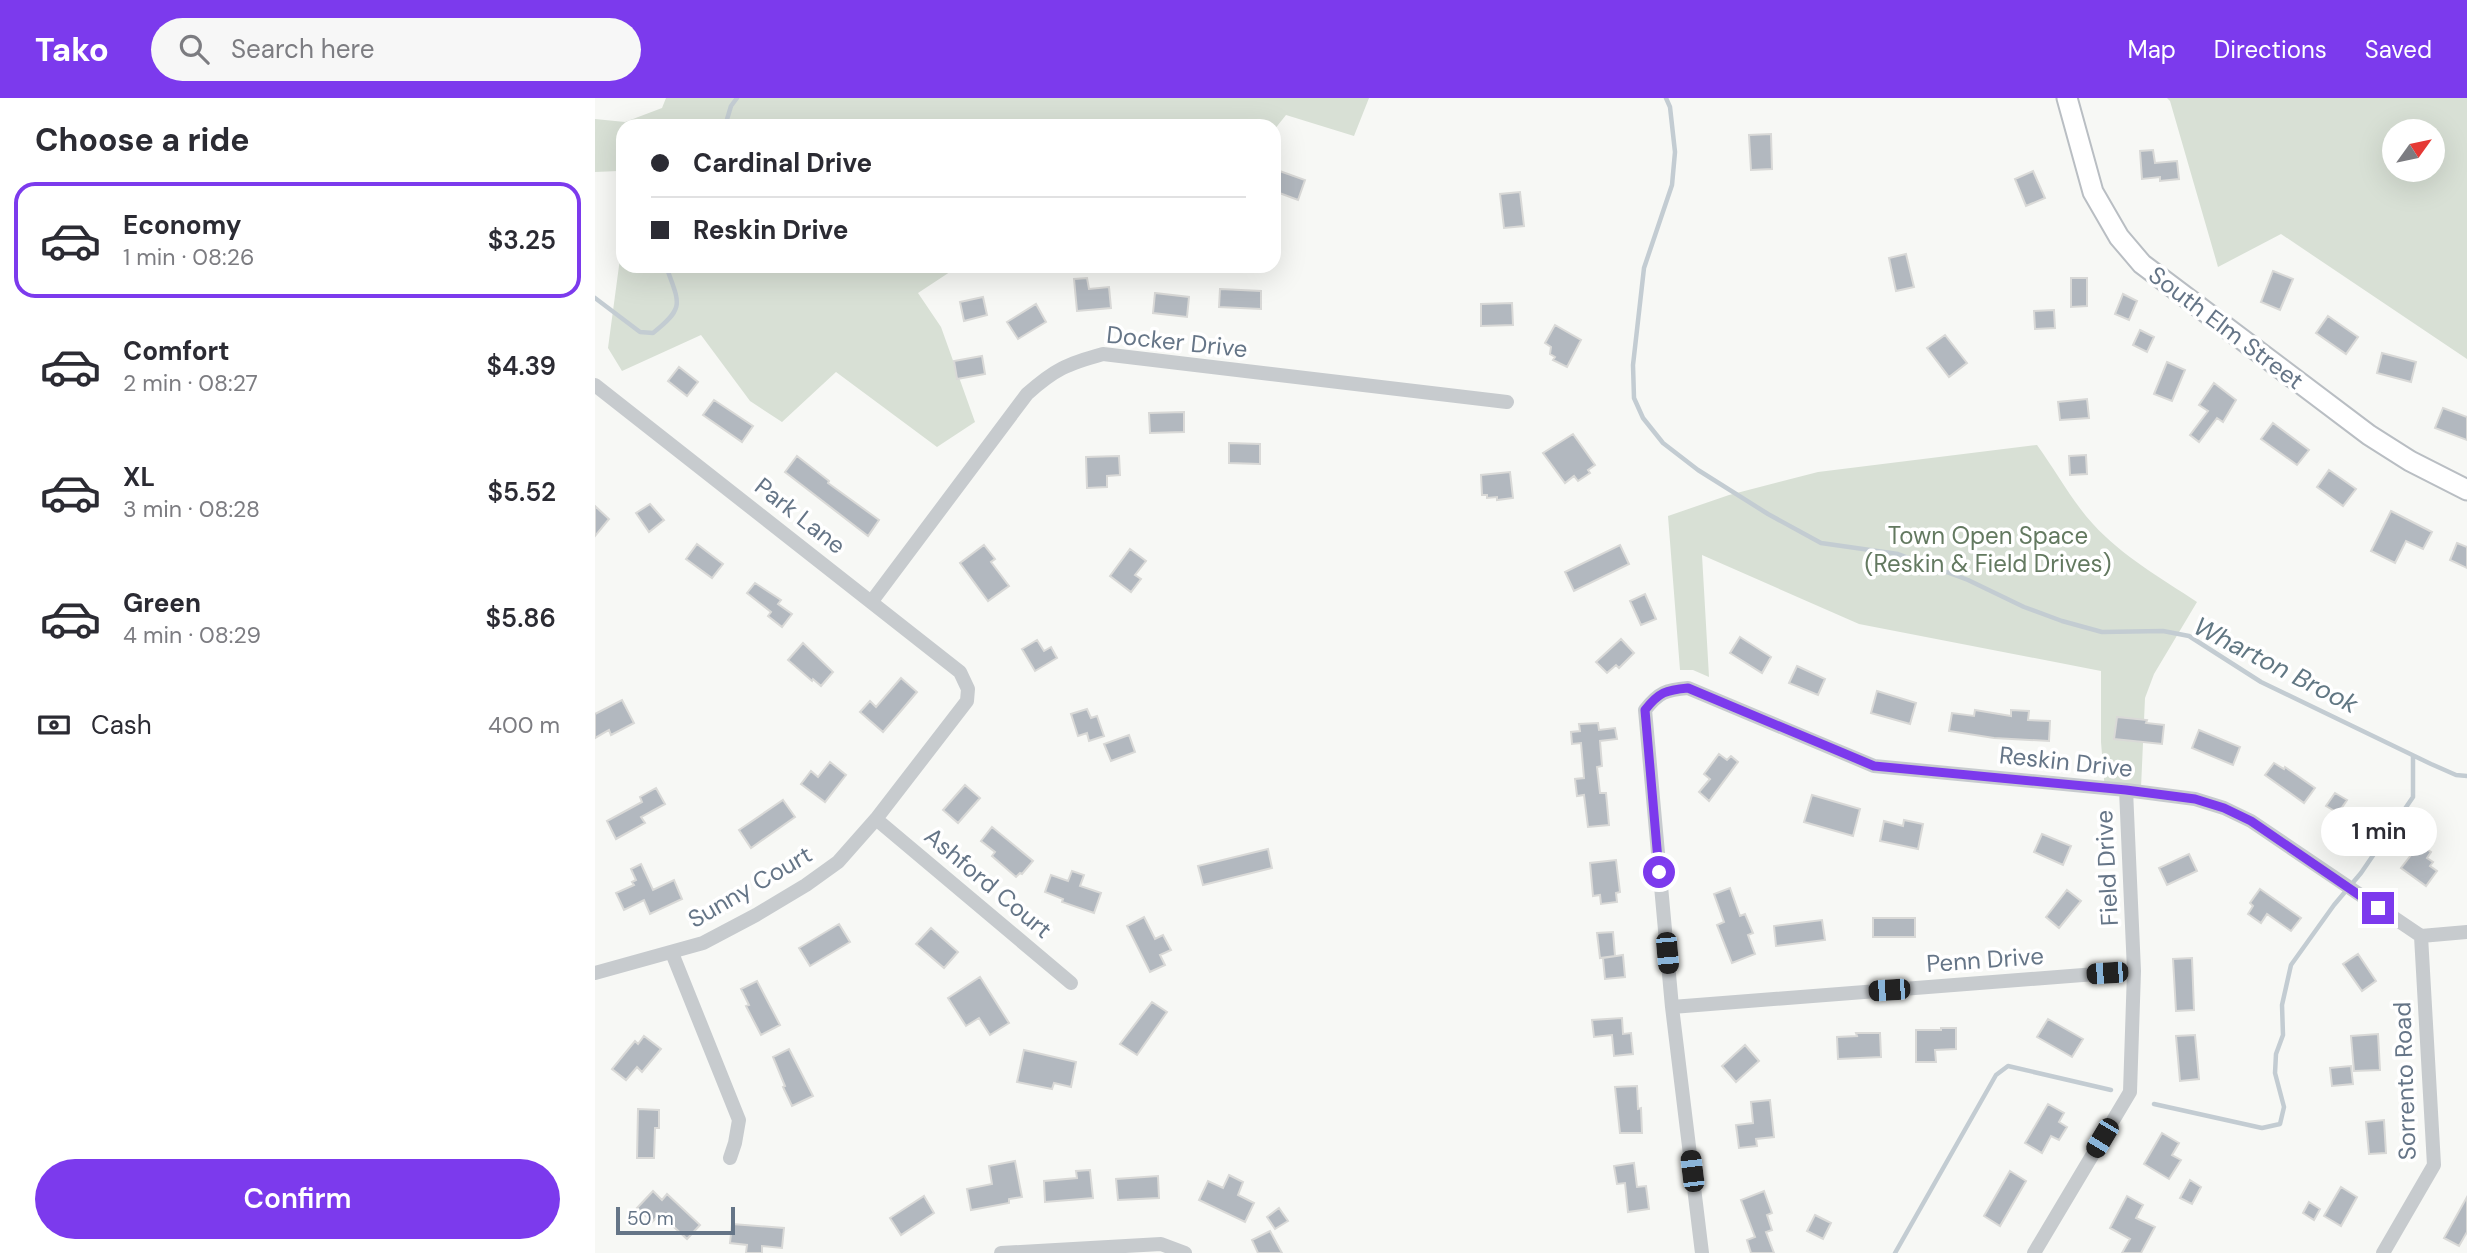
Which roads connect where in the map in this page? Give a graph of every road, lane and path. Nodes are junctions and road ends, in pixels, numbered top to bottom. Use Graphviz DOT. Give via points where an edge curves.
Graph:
graph roads {
  1 [pos="2067,98"];
  2 [pos="595,385"];
  3 [pos="1507,402"];
  4 [pos="2467,490"];
  5 [pos="872,601"];
  6 [pos="968,690"];
  7 [pos="2126,790"];
  8 [pos="876,819"];
  9 [pos="2467,933"];
  10 [pos="2421,936"];
  11 [pos="672,953"];
  12 [pos="2134,971"];
  13 [pos="595,973"];
  14 [pos="1071,983"];
  15 [pos="1672,1007"];
  16 [pos="730,1158"];
  17 [pos="1001,1253"];
  18 [pos="1185,1253"];
  19 [pos="1702,1253"];
  20 [pos="2034,1253"];
  21 [pos="2383,1253"];
  1 -- 4 [label="main road, South Elm Street" via="2093,192 2119,237 2142,264 2369,435"];
  2 -- 5 [label="street, Park Lane"];
  3 -- 5 [label="street, Docker Drive" via="1103,354 1069,363 1027,394"];
  5 -- 6 [label="street, Park Lane" via="960,672"];
  6 -- 8 [label="street, Sunny Court" via="967,701"];
  7 -- 10 [label="street, Reskin Drive" via="2195,799 2251,821"];
  7 -- 12 [label="street, Field Drive"];
  7 -- 15 [label="street, Reskin Drive" via="1874,766 1688,688 1668,690 1645,710"];
  8 -- 11 [label="street, Sunny Court" via="838,862 806,885 703,943"];
  8 -- 14 [label="street, Ashford Court"];
  9 -- 10 [label="street"];
  10 -- 21 [label="street, Sorrento Road" via="2434,1165"];
  11 -- 13 [label="street, Sunny Court"];
  11 -- 16 [label="street" via="739,1119"];
  12 -- 15 [label="street, Penn Drive"];
  12 -- 20 [label="street, Field Drive" via="2130,1092"];
  15 -- 19 [label="street"];
  17 -- 18 [label="street" via="1161,1244"];
}
